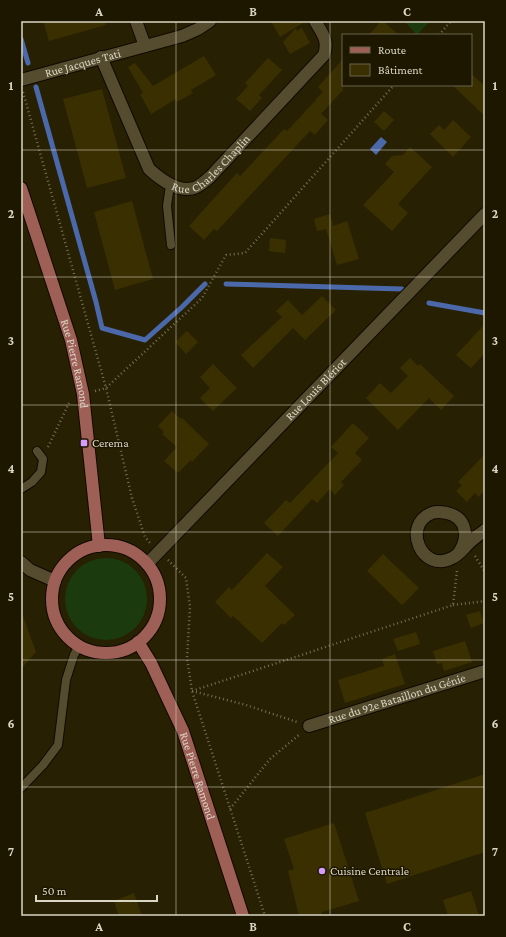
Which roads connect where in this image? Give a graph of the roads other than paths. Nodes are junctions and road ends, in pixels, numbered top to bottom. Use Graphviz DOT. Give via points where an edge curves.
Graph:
graph roads {
  1 [pos="136,21"];
  2 [pos="210,21"];
  3 [pos="315,21"];
  4 [pos="145,46"];
  5 [pos="101,57"];
  6 [pos="21,80"];
  7 [pos="170,185"];
  8 [pos="21,188"];
  9 [pos="485,214"];
  10 [pos="171,245"];
  11 [pos="37,451"];
  12 [pos="21,489"];
  13 [pos="485,530"];
  14 [pos="99,546"];
  15 [pos="458,554"];
  16 [pos="21,562"];
  17 [pos="147,564"];
  18 [pos="55,581"];
  19 [pos="138,642"];
  20 [pos="79,646"];
  21 [pos="485,671"];
  22 [pos="309,726"];
  23 [pos="21,788"];
  24 [pos="243,916"];
  1 -- 4 [label="street"];
  2 -- 4 [label="street, Rue Jacques Tati" via="182,36"];
  3 -- 7 [label="street, Rue Charles Chaplin" via="327,46 324,54 210,177 193,188"];
  4 -- 5 [label="street, Rue Jacques Tati"];
  5 -- 6 [label="street, Rue Jacques Tati"];
  5 -- 7 [label="street, Rue Charles Chaplin" via="149,169"];
  7 -- 10 [label="lane" via="167,206"];
  8 -- 14 [label="main road, Rue Pierre Ramond" via="71,340 83,394"];
  9 -- 17 [label="street, Rue Louis Blériot"];
  11 -- 12 [label="lane" via="43,459 41,472"];
  13 -- 15 [label="street"];
  14 -- 17 [label="main road" via="117,546 133,553"];
  14 -- 18 [label="main road" via="84,549 72,557"];
  15 -- 15 [label="street" via="466,539 460,520 453,514 440,512 432,513 425,518 416,537 422,552 434,560 443,561"];
  16 -- 18 [label="street" via="30,570"];
  17 -- 19 [label="main road" via="156,579 160,596 158,614 150,630"];
  18 -- 20 [label="main road" via="52,600 55,618 64,634"];
  19 -- 20 [label="main road" via="124,650 109,653 94,652"];
  19 -- 24 [label="main road, Rue Pierre Ramond" via="151,663 183,731"];
  20 -- 23 [label="lane" via="66,680 58,745"];
  21 -- 22 [label="street, Rue du 92e Bataillon du Génie"];
}
